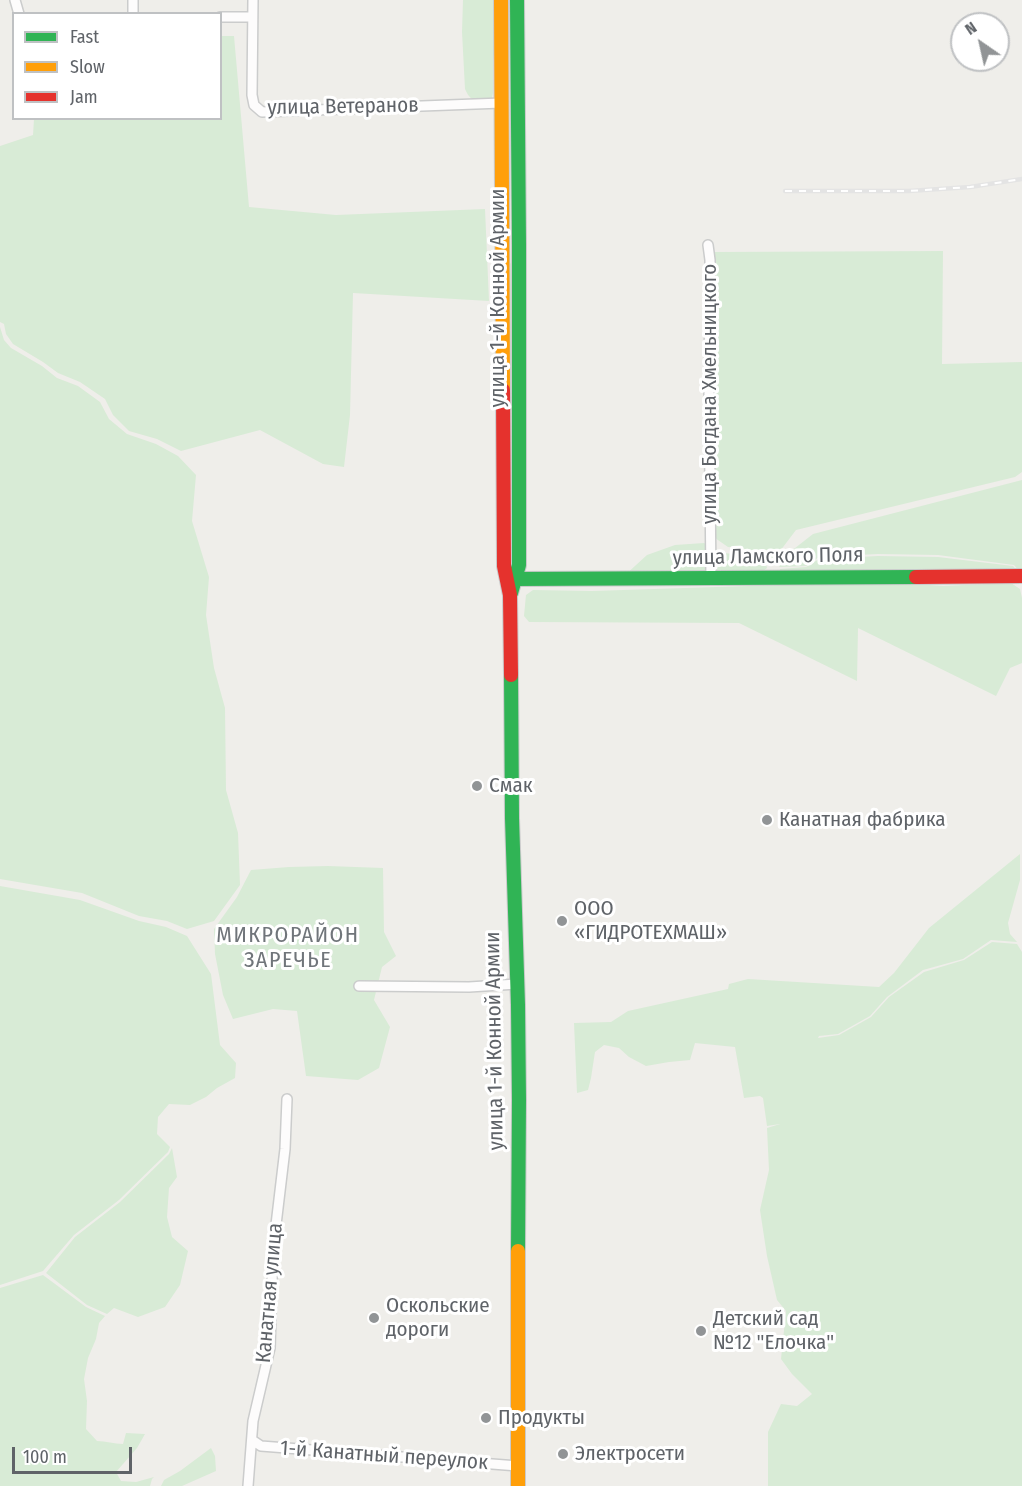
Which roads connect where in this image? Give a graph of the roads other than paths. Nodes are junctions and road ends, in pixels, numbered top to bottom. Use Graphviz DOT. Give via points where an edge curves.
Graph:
graph roads {
  1 [pos="253,0"];
  2 [pos="501,0"];
  3 [pos="517,0"];
  4 [pos="222,17"];
  5 [pos="252,17"];
  6 [pos="502,105"];
  7 [pos="518,107"];
  8 [pos="519,241"];
  9 [pos="502,242"];
  10 [pos="708,244"];
  11 [pos="1022,576"];
  12 [pos="515,579"];
  13 [pos="711,579"];
  14 [pos="510,595"];
  15 [pos="517,984"];
  16 [pos="359,986"];
  17 [pos="287,1099"];
  18 [pos="252,1440"];
  19 [pos="518,1466"];
  20 [pos="248,1486"];
  21 [pos="518,1486"];
  1 -- 5 [label="street, улица Ветеранов"];
  2 -- 6 [label="main road, улица 1-й Конной Армии"];
  3 -- 7 [label="main road, улица 1-й Конной Армии"];
  4 -- 5 [label="street"];
  5 -- 6 [label="street, улица Ветеранов" via="252,95 254,105 262,112"];
  6 -- 7 [label="main road"];
  6 -- 9 [label="main road, улица 1-й Конной Армии"];
  7 -- 8 [label="main road, улица 1-й Конной Армии"];
  8 -- 9 [label="main road"];
  8 -- 12 [label="main road, улица 1-й Конной Армии" via="519,566"];
  9 -- 14 [label="main road, улица 1-й Конной Армии" via="504,566"];
  10 -- 13 [label="street, улица Богдана Хмельницкого"];
  11 -- 13 [label="main road, улица Ламского Поля"];
  12 -- 13 [label="main road, улица Ламского Поля"];
  12 -- 14 [label="main road, улица 1-й Конной Армии"];
  14 -- 15 [label="main road, улица 1-й Конной Армии"];
  15 -- 16 [label="street"];
  15 -- 19 [label="main road, улица 1-й Конной Армии"];
  17 -- 18 [label="street, Канатная улица" via="273,1250 270,1348"];
  18 -- 19 [label="street, 1-й Канатный переулок" via="261,1446"];
  18 -- 20 [label="street, Канатная улица"];
  19 -- 21 [label="main road, улица 1-й Конной Армии"];
}
